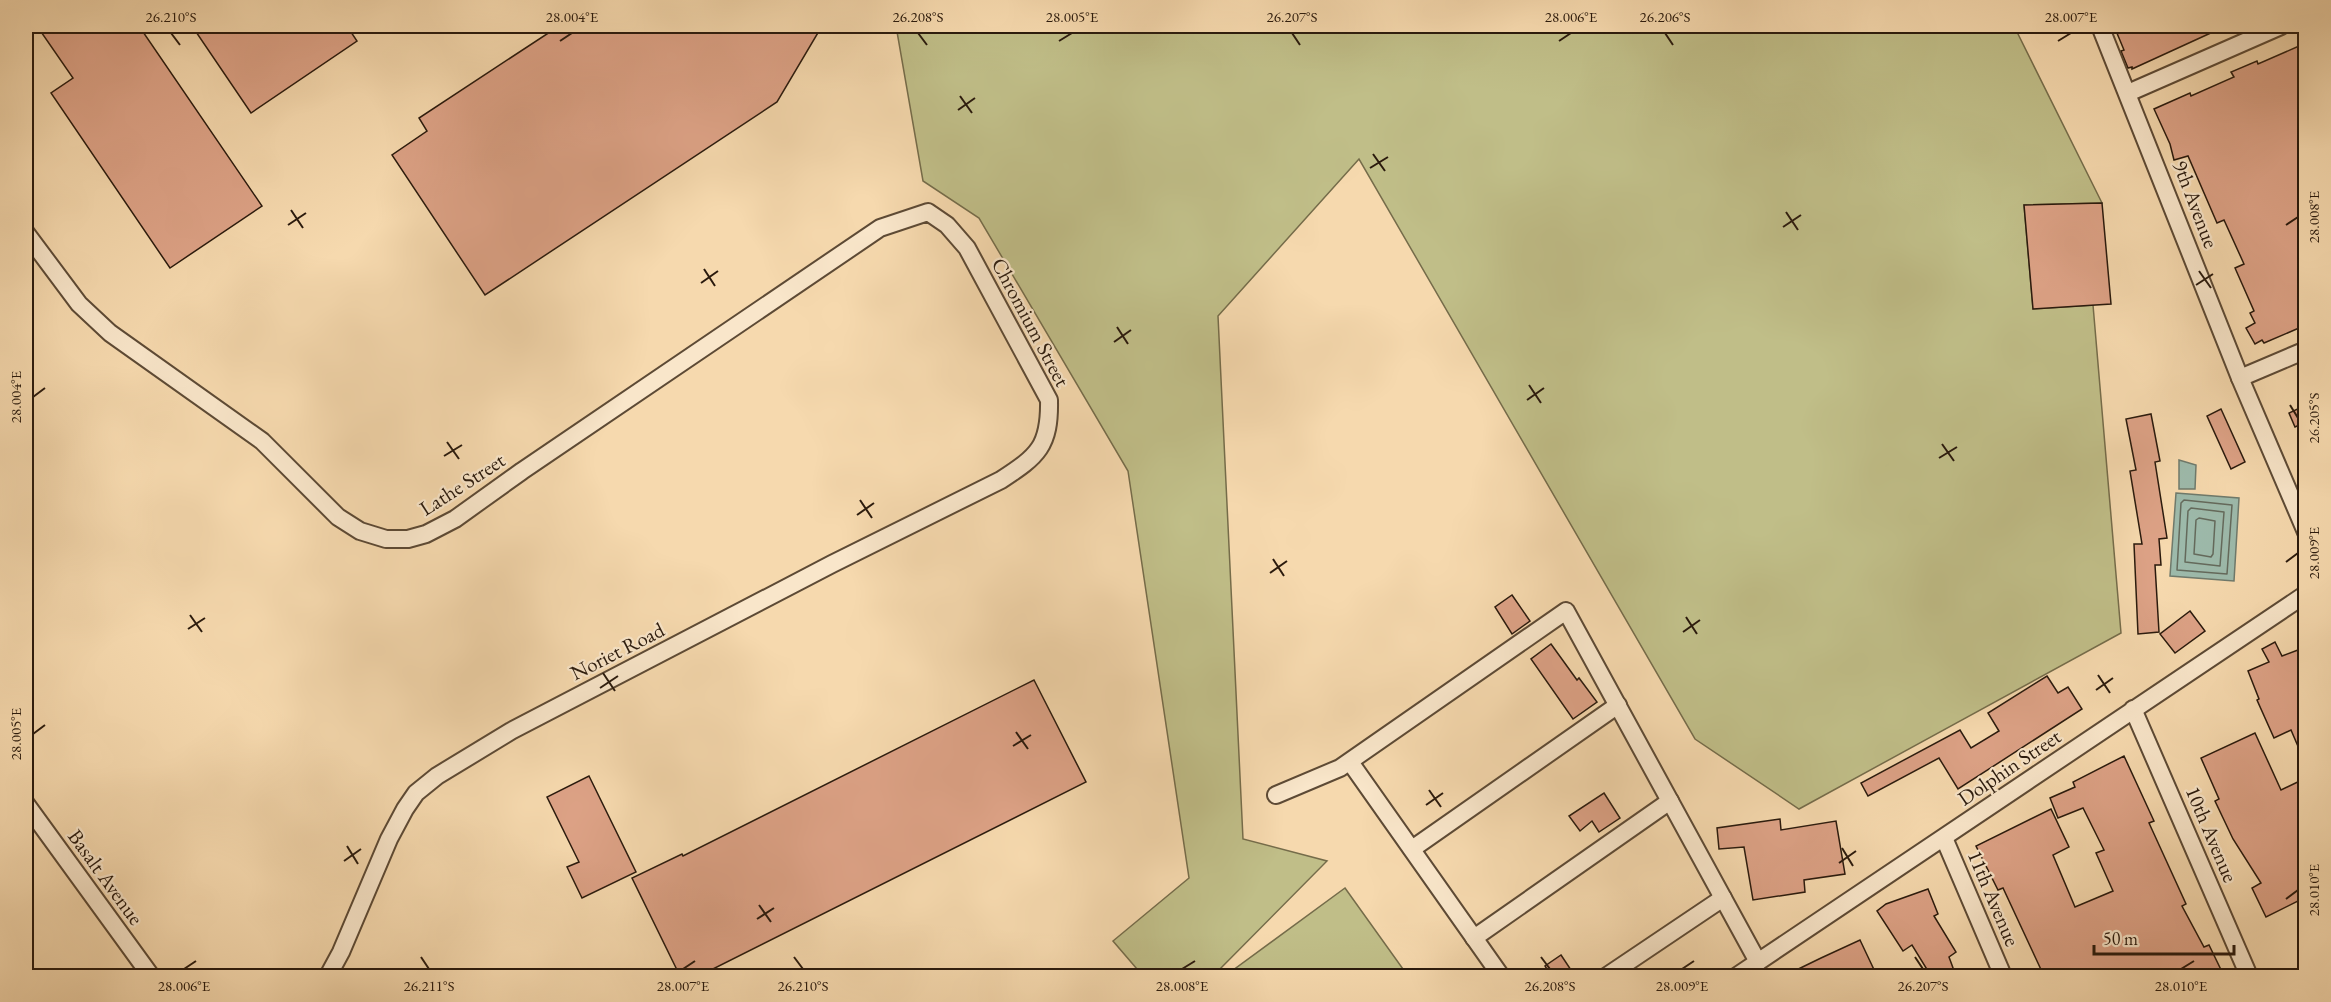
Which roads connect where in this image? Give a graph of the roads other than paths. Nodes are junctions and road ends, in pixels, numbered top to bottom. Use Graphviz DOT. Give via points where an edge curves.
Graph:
graph roads {
  1 [pos="2100,26"];
  2 [pos="2281,26"];
  3 [pos="2128,93"];
  4 [pos="928,212"];
  5 [pos="27,239"];
  6 [pos="2306,350"];
  7 [pos="2240,378"];
  8 [pos="1025,465"];
  9 [pos="2306,532"];
  10 [pos="2306,594"];
  11 [pos="1618,705"];
  12 [pos="2133,709"];
  13 [pos="1350,762"];
  14 [pos="1276,795"];
  15 [pos="1670,801"];
  16 [pos="26,804"];
  17 [pos="1944,838"];
  18 [pos="1412,849"];
  19 [pos="1723,898"];
  20 [pos="1474,938"];
  21 [pos="1748,971"];
  22 [pos="150,976"];
  23 [pos="327,976"];
  24 [pos="1501,976"];
  25 [pos="1607,976"];
  26 [pos="2003,976"];
  27 [pos="2249,976"];
  1 -- 3 [label="street, 9th Avenue"];
  2 -- 3 [label="street"];
  3 -- 7 [label="street, 9th Avenue"];
  4 -- 5 [label="street, Lathe Street" via="880,228 455,519 408,539 386,539 360,531 338,516 262,441 110,333 79,304"];
  4 -- 8 [label="street, Chromium Street" via="947,225 967,248 1049,400 1044,443"];
  6 -- 7 [label="street"];
  7 -- 9 [label="street, 9th Avenue"];
  8 -- 23 [label="street, Noriet Road" via="511,731 437,776 416,793 400,819"];
  10 -- 12 [label="street, Dolphin Street"];
  11 -- 13 [label="street" via="1566,611"];
  11 -- 15 [label="street"];
  11 -- 18 [label="street"];
  12 -- 17 [label="street, Dolphin Street"];
  12 -- 27 [label="street, 10th Avenue"];
  13 -- 14 [label="street"];
  13 -- 18 [label="street"];
  15 -- 19 [label="street"];
  15 -- 20 [label="street"];
  16 -- 22 [label="street, Basalt Avenue"];
  17 -- 21 [label="street, Dolphin Street"];
  17 -- 26 [label="street, 11th Avenue"];
  18 -- 20 [label="street"];
  19 -- 21 [label="street"];
  19 -- 25 [label="street"];
  20 -- 24 [label="street"];
}
